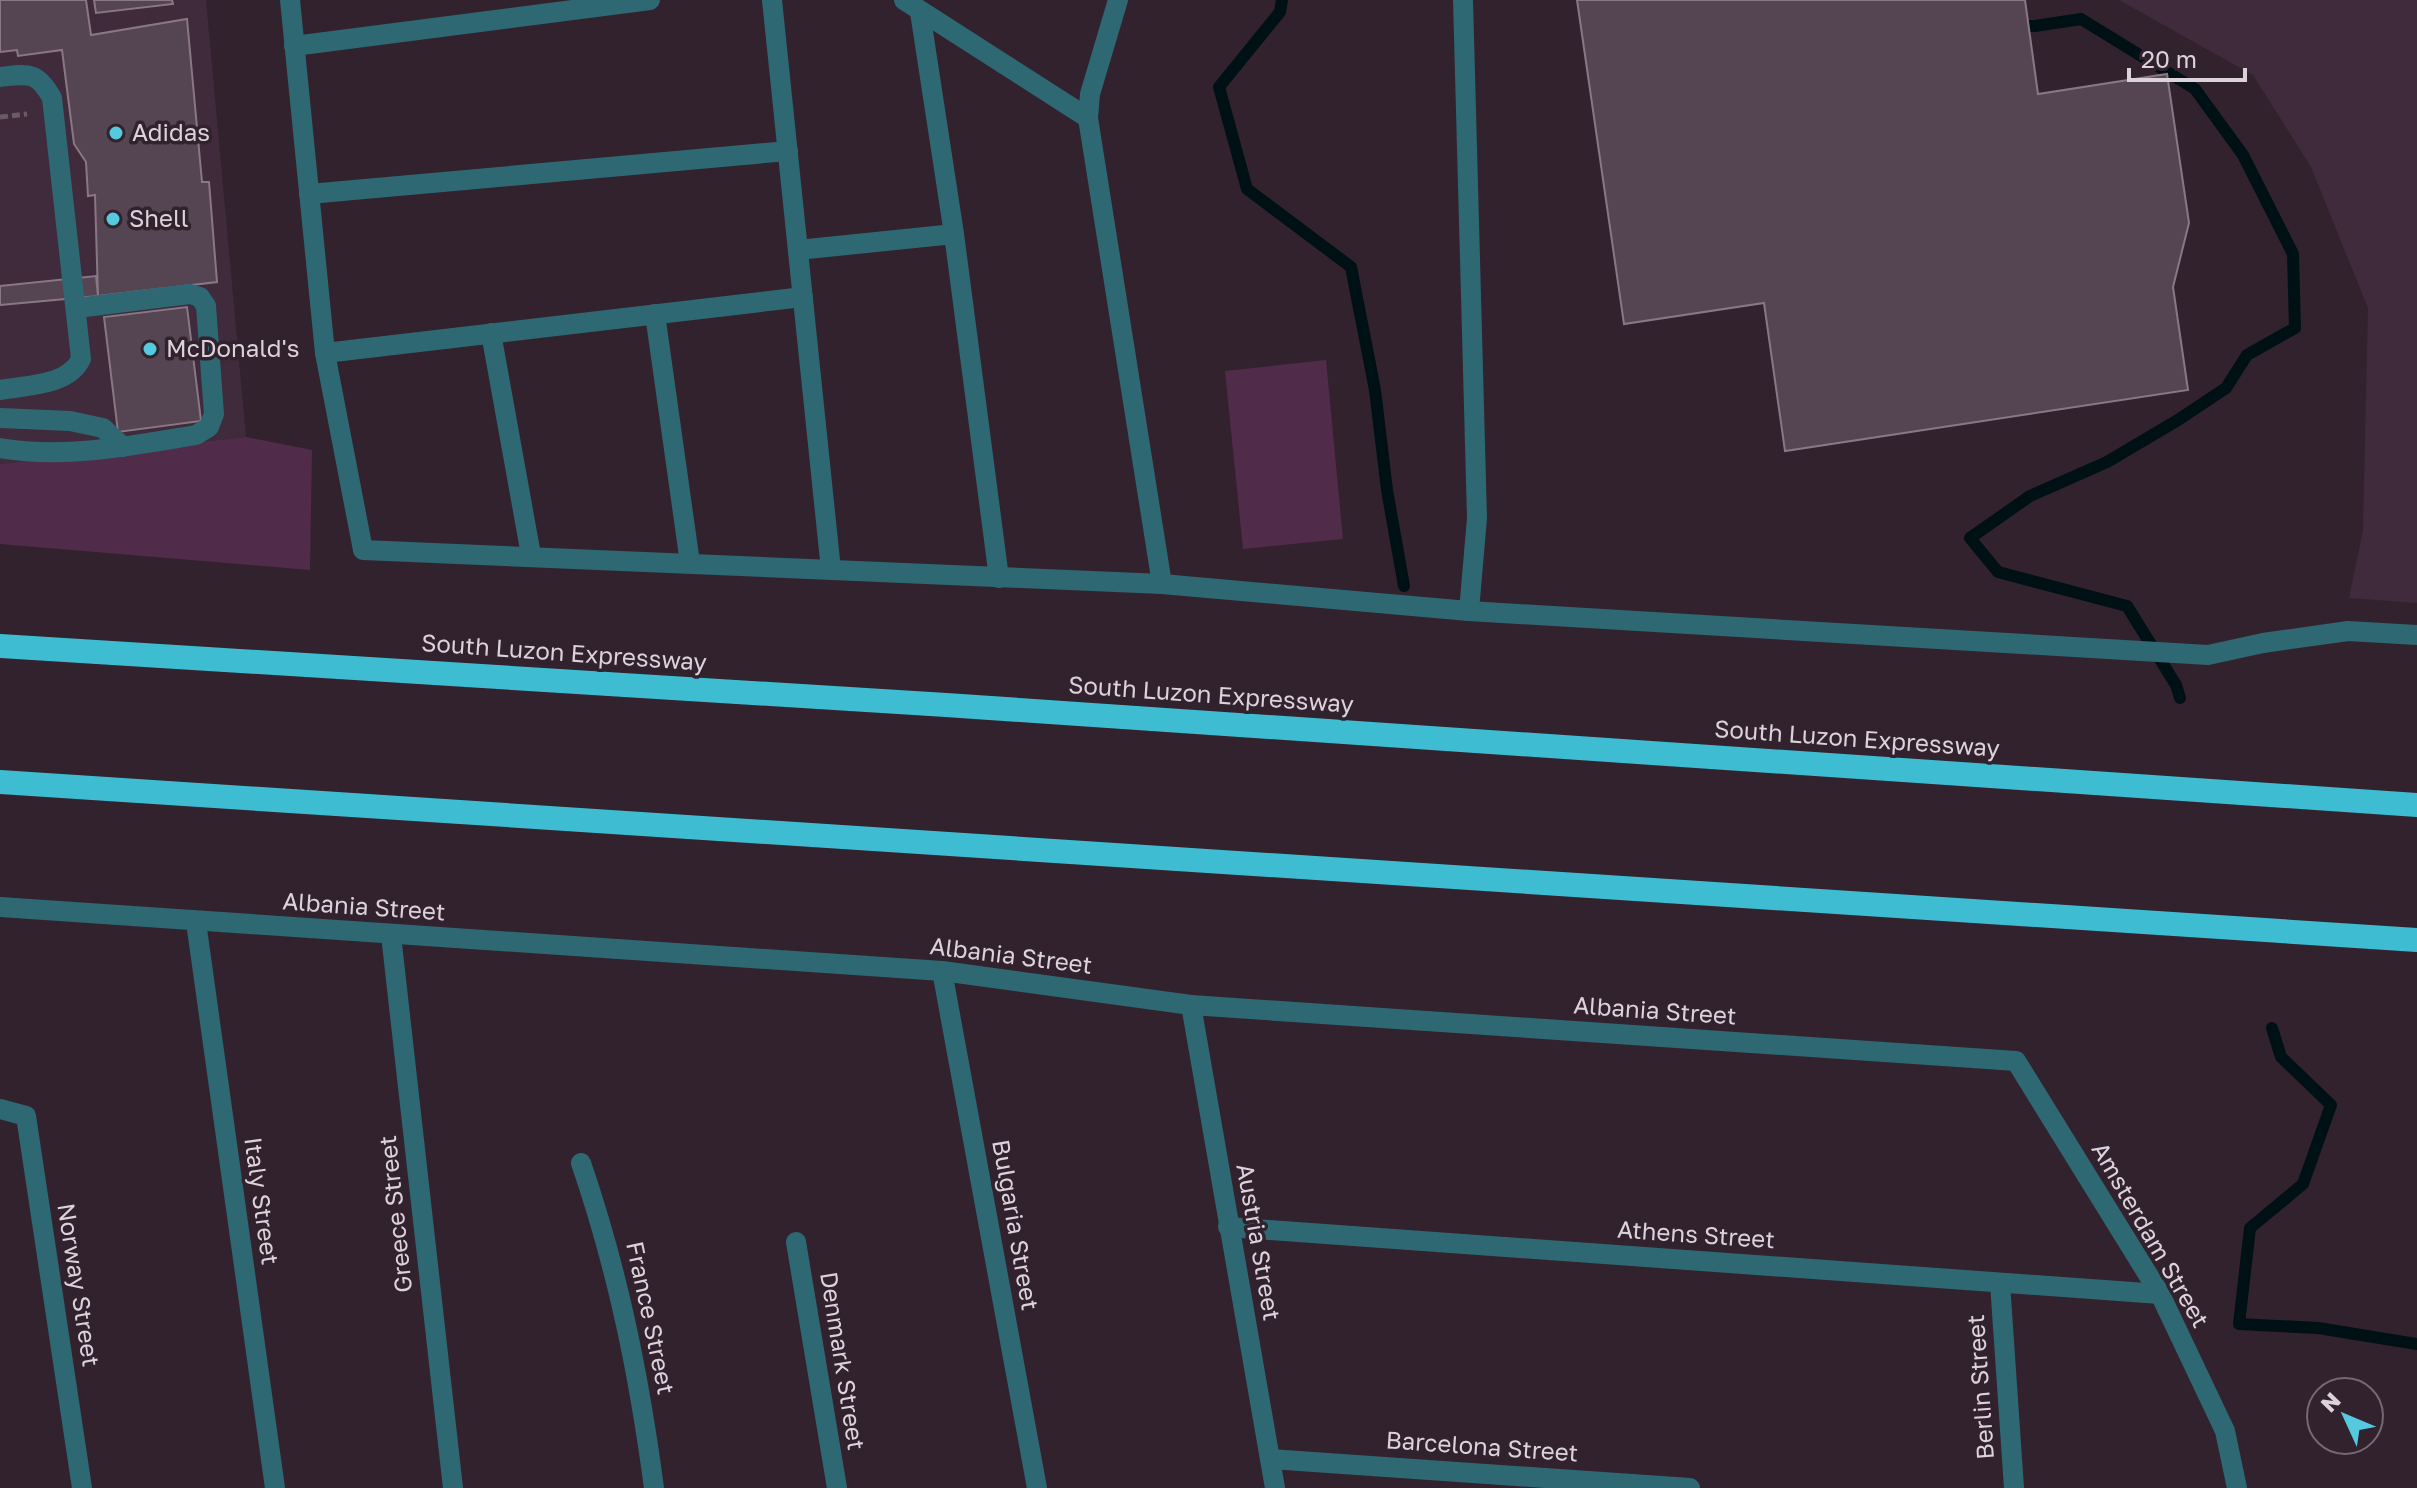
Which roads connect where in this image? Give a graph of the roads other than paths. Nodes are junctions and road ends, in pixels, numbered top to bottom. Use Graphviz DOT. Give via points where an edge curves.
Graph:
graph roads {
  1 [pos="290,0"];
  2 [pos="650,0"];
  3 [pos="772,0"];
  4 [pos="1118,0"];
  5 [pos="1463,0"];
  6 [pos="912,6"];
  7 [pos="294,46"];
  8 [pos="0,77"];
  9 [pos="1088,118"];
  10 [pos="788,151"];
  11 [pos="309,194"];
  12 [pos="954,234"];
  13 [pos="798,250"];
  14 [pos="803,297"];
  15 [pos="77,308"];
  16 [pos="655,314"];
  17 [pos="491,333"];
  18 [pos="325,353"];
  19 [pos="0,390"];
  20 [pos="0,418"];
  21 [pos="123,447"];
  22 [pos="0,448"];
  23 [pos="531,555"];
  24 [pos="690,563"];
  25 [pos="831,570"];
  26 [pos="999,578"];
  27 [pos="1162,584"];
  28 [pos="1469,611"];
  29 [pos="2417,635"];
  30 [pos="0,643"];
  31 [pos="0,782"];
  32 [pos="2417,805"];
  33 [pos="0,907"];
  34 [pos="196,922"];
  35 [pos="391,935"];
  36 [pos="2417,940"];
  37 [pos="942,971"];
  38 [pos="1191,1005"];
  39 [pos="2016,1061"];
  40 [pos="0,1109"];
  41 [pos="581,1163"];
  42 [pos="1228,1227"];
  43 [pos="796,1242"];
  44 [pos="2000,1283"];
  45 [pos="2160,1294"];
  46 [pos="1270,1459"];
  47 [pos="1566,1484"];
  48 [pos="82,1488"];
  49 [pos="275,1488"];
  50 [pos="453,1488"];
  51 [pos="654,1488"];
  52 [pos="837,1488"];
  53 [pos="1037,1488"];
  54 [pos="1275,1488"];
  55 [pos="1690,1488"];
  56 [pos="2014,1488"];
  57 [pos="2237,1488"];
  1 -- 7 [label="street"];
  2 -- 7 [label="street"];
  3 -- 10 [label="street"];
  4 -- 9 [label="street"];
  5 -- 28 [label="street" via="1477,518"];
  6 -- 9 [label="street"];
  6 -- 12 [label="street"];
  7 -- 11 [label="street"];
  8 -- 15 [label="street" via="27,74 43,81 52,98"];
  9 -- 27 [label="street"];
  10 -- 11 [label="street"];
  10 -- 13 [label="street"];
  11 -- 18 [label="street"];
  12 -- 13 [label="street"];
  12 -- 26 [label="street"];
  13 -- 14 [label="street"];
  14 -- 16 [label="street"];
  14 -- 25 [label="street"];
  15 -- 19 [label="street" via="77,368 63,378"];
  15 -- 21 [label="street" via="190,294 206,306 214,414 209,427 196,435"];
  16 -- 17 [label="street"];
  16 -- 24 [label="street"];
  17 -- 18 [label="street"];
  17 -- 23 [label="street"];
  18 -- 23 [label="street" via="363,550"];
  20 -- 21 [label="street" via="103,428"];
  21 -- 22 [label="street" via="35,454"];
  23 -- 24 [label="street"];
  24 -- 25 [label="street"];
  25 -- 26 [label="street"];
  26 -- 27 [label="street"];
  27 -- 28 [label="street"];
  28 -- 29 [label="street" via="2208,655 2348,631"];
  30 -- 32 [label="highway, South Luzon Expressway"];
  31 -- 36 [label="highway"];
  33 -- 34 [label="street, Albania Street"];
  34 -- 35 [label="street, Albania Street"];
  34 -- 49 [label="street, Italy Street"];
  35 -- 37 [label="street, Albania Street"];
  35 -- 50 [label="street, Greece Street"];
  37 -- 38 [label="street, Albania Street"];
  37 -- 53 [label="street, Bulgaria Street"];
  38 -- 39 [label="street, Albania Street"];
  38 -- 42 [label="street, Austria Street"];
  39 -- 45 [label="street, Amsterdam Street"];
  40 -- 48 [label="street, Norway Street" via="26,1116"];
  41 -- 51 [label="street, France Street" via="624,1307"];
  42 -- 44 [label="street, Athens Street"];
  42 -- 46 [label="street, Austria Street"];
  43 -- 52 [label="street, Denmark Street"];
  44 -- 45 [label="street, Athens Street"];
  44 -- 56 [label="street, Berlin Street"];
  45 -- 57 [label="street, Amsterdam Street" via="2225,1431"];
  46 -- 47 [label="street, Barcelona Street"];
  46 -- 54 [label="street, Austria Street"];
  47 -- 55 [label="street, Barcelona Street"];
}
